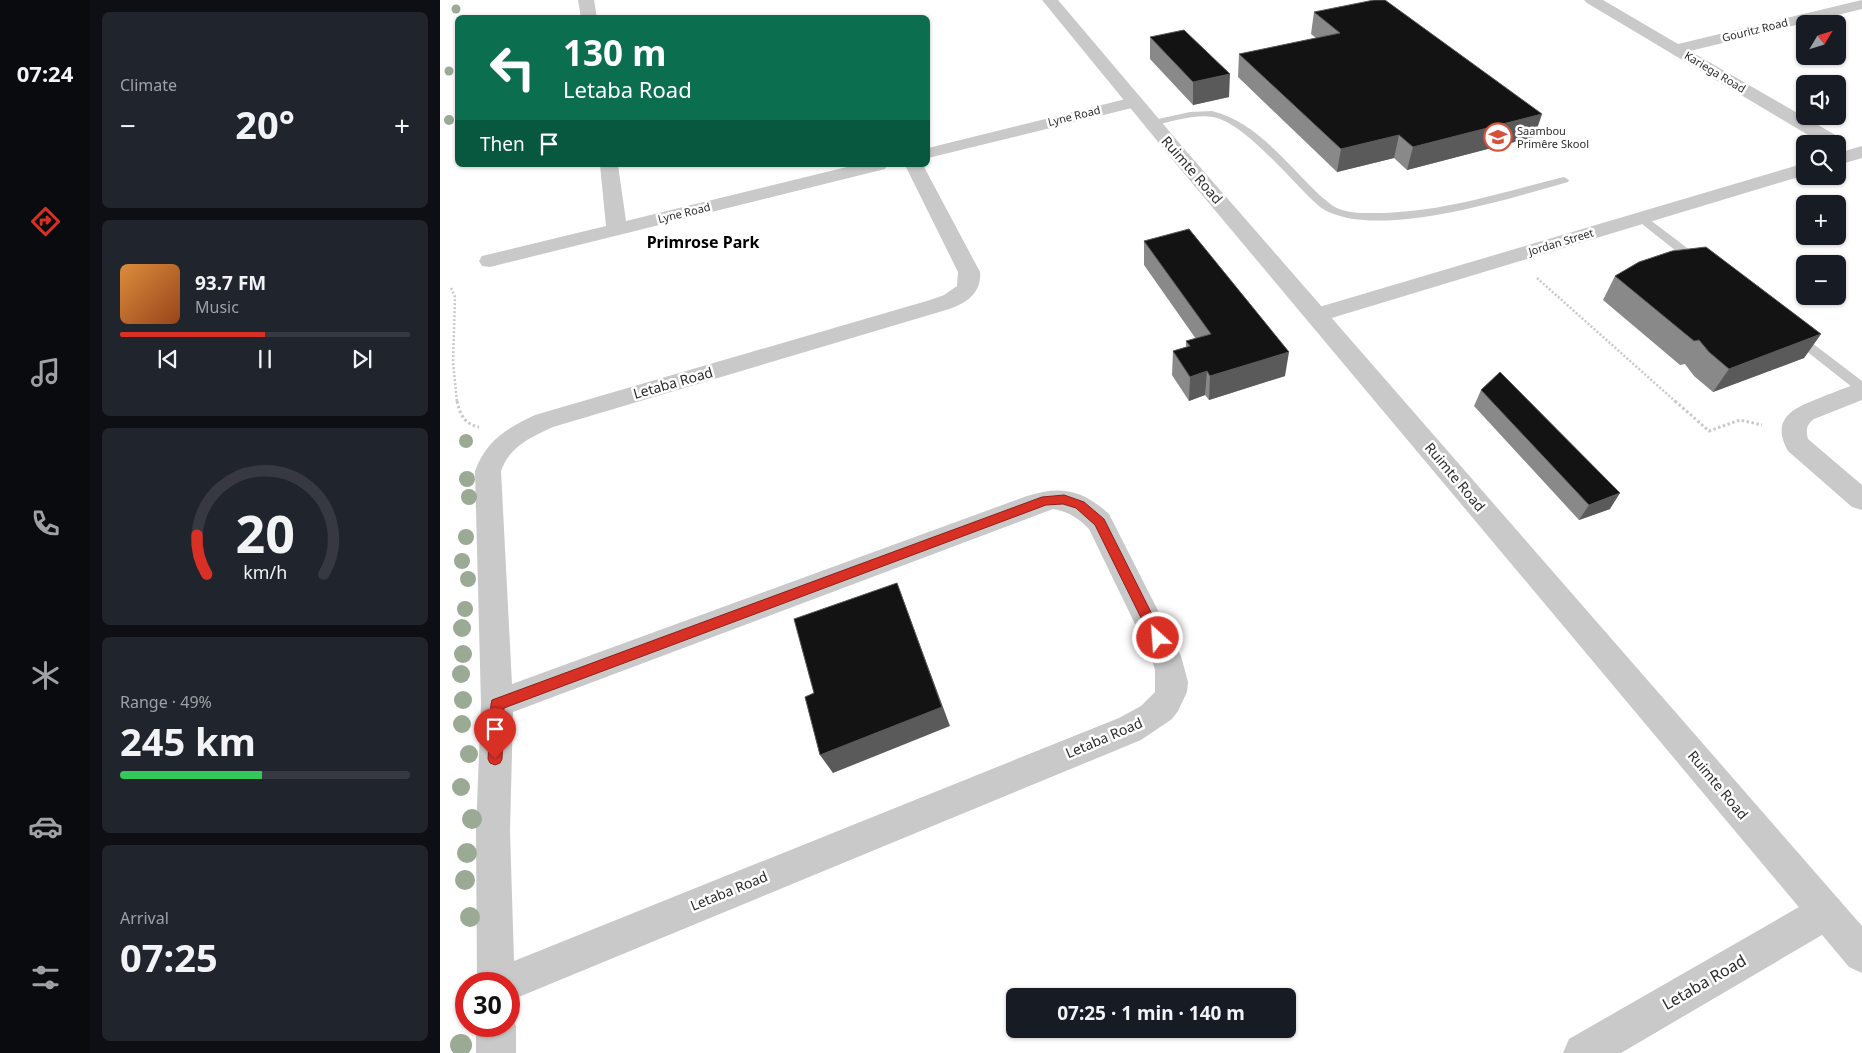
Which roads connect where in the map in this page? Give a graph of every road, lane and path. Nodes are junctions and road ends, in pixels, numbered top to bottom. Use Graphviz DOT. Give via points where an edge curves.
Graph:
graph roads {
  1 [pos="586,0"];
  2 [pos="1050,0"];
  3 [pos="1592,0"];
  4 [pos="1862,4"];
  5 [pos="588,15"];
  6 [pos="1677,49"];
  7 [pos="1134,102"];
  8 [pos="1152,124"];
  9 [pos="1822,135"];
  10 [pos="930,152"];
  11 [pos="609,167"];
  12 [pos="870,167"];
  13 [pos="915,167"];
  14 [pos="1796,172"];
  15 [pos="1564,180"];
  16 [pos="1641,218"];
  17 [pos="617,229"];
  18 [pos="490,261"];
  19 [pos="1710,272"];
  20 [pos="1534,275"];
  21 [pos="451,288"];
  22 [pos="1317,315"];
  23 [pos="1781,326"];
  24 [pos="1862,390"];
  25 [pos="1763,425"];
  26 [pos="484,428"];
  27 [pos="1862,500"];
  28 [pos="497,704"];
  29 [pos="1826,912"];
  30 [pos="1862,954"];
  31 [pos="496,972"];
  32 [pos="520,977"];
  33 [pos="496,1037"];
  34 [pos="496,1053"];
  35 [pos="1583,1053"];
  1 -- 5 [label="street"];
  2 -- 7 [label="street, Ruimte Road"];
  3 -- 6 [label="street, Kariega Road"];
  4 -- 6 [label="street, Gouritz Road"];
  6 -- 9 [label="street, Kariega Road"];
  7 -- 8 [label="street, Ruimte Road"];
  7 -- 10 [label="street, Lyne Road"];
  8 -- 15 [label="lane" via="1202,114 1222,116 1266,149 1325,205 1340,213 1363,216 1436,212 1482,204"];
  8 -- 22 [label="street, Ruimte Road"];
  11 -- 17 [label="street"];
  12 -- 17 [label="street, Lyne Road"];
  13 -- 28 [label="street, Letaba Road" via="969,272 969,284 960,295 931,307 544,421 518,434 494,453 488,471"];
  14 -- 16 [label="street, Jordan Street"];
  16 -- 19 [label="lane"];
  16 -- 22 [label="street, Jordan Street"];
  17 -- 18 [label="street, Lyne Road"];
  20 -- 25 [label="path" via="1709,431 1740,420"];
  21 -- 26 [label="path" via="455,297 454,377 459,413 466,424"];
  22 -- 29 [label="street, Ruimte Road"];
  23 -- 24 [label="lane"];
  24 -- 27 [label="street" via="1805,413 1794,424 1797,444"];
  28 -- 31 [label="street, Letaba Road" via="493,831"];
  28 -- 32 [label="street, Letaba Road" via="1053,499 1080,505 1100,522 1173,676 1167,703 1130,729"];
  29 -- 30 [label="street, Ruimte Road"];
  29 -- 35 [label="street, Letaba Road"];
  33 -- 34 [label="street"];
}
